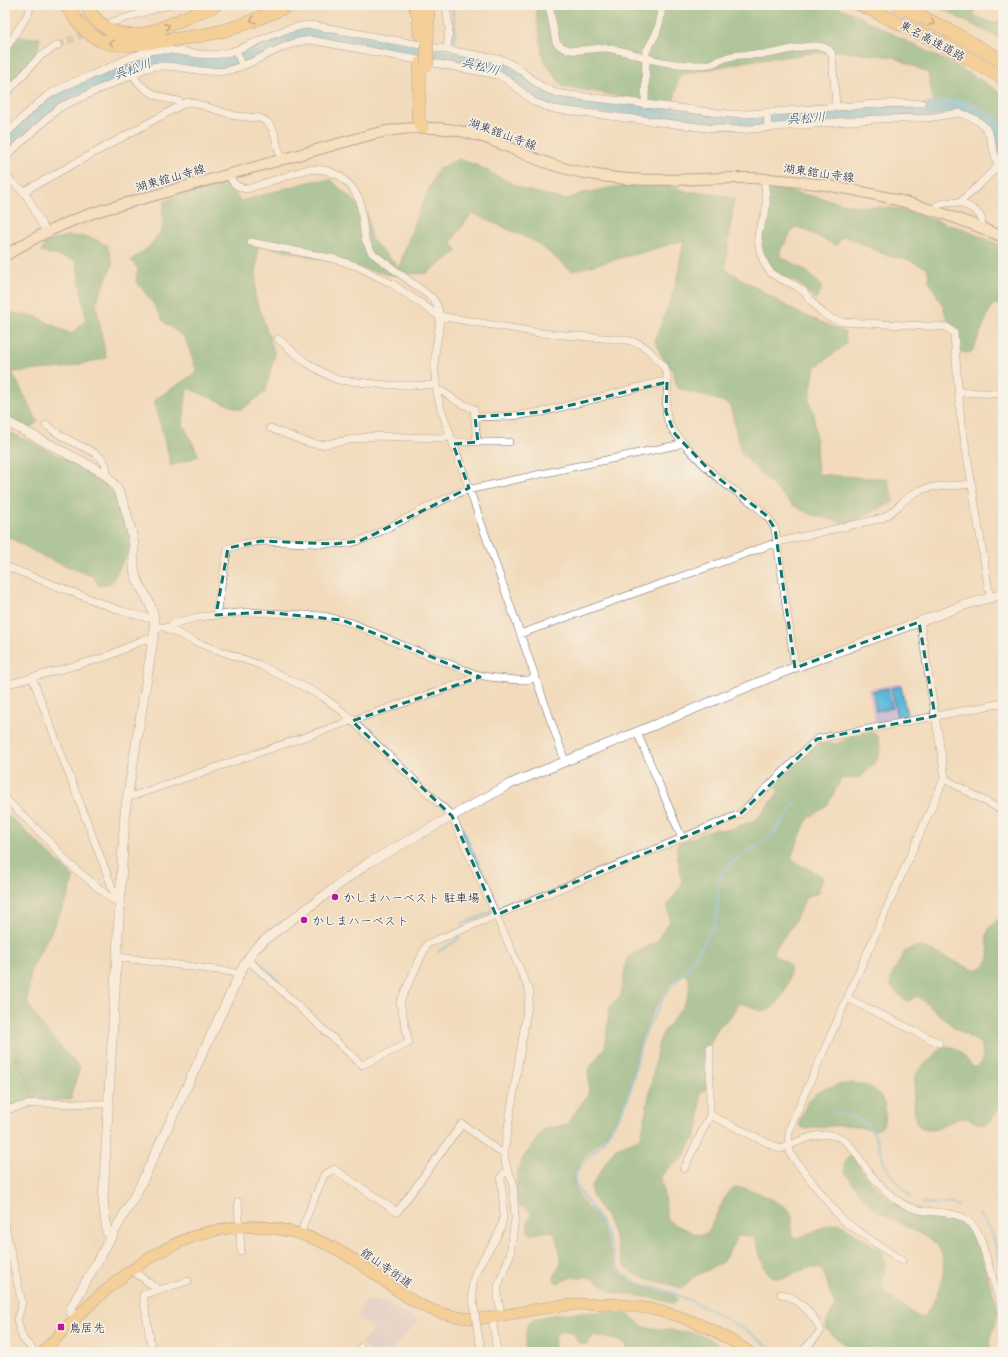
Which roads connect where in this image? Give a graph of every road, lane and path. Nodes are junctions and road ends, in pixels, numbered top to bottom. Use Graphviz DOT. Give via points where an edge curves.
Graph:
graph roads {
  1 [pos="31,5"];
  2 [pos="66,5"];
  3 [pos="87,5"];
  4 [pos="168,5"];
  5 [pos="215,5"];
  6 [pos="289,5"];
  7 [pos="415,5"];
  8 [pos="427,5"];
  9 [pos="446,5"];
  10 [pos="549,5"];
  11 [pos="662,5"];
  12 [pos="861,5"];
  13 [pos="898,5"];
  14 [pos="112,22"];
  15 [pos="424,43"];
  16 [pos="58,45"];
  17 [pos="447,49"];
  18 [pos="5,50"];
  19 [pos="236,51"];
  20 [pos="646,57"];
  21 [pos="498,60"];
  22 [pos="1003,62"];
  23 [pos="242,65"];
  24 [pos="495,73"];
  25 [pos="133,74"];
  26 [pos="1003,78"];
  27 [pos="6,92"];
  28 [pos="922,103"];
  29 [pos="181,105"];
  30 [pos="645,105"];
  31 [pos="836,106"];
  32 [pos="767,113"];
  33 [pos="422,127"];
  34 [pos="768,127"];
  35 [pos="5,135"];
  36 [pos="5,157"];
  37 [pos="281,159"];
  38 [pos="229,174"];
  39 [pos="5,176"];
  40 [pos="765,179"];
  41 [pos="24,193"];
  42 [pos="959,203"];
  43 [pos="935,211"];
  44 [pos="980,227"];
  45 [pos="46,232"];
  46 [pos="1003,237"];
  47 [pos="251,242"];
  48 [pos="5,256"];
  49 [pos="439,316"];
  50 [pos="278,339"];
  51 [pos="667,382"];
  52 [pos="436,388"];
  53 [pos="959,392"];
  54 [pos="1003,394"];
  55 [pos="475,417"];
  56 [pos="5,421"];
  57 [pos="46,424"];
  58 [pos="270,428"];
  59 [pos="450,436"];
  60 [pos="682,441"];
  61 [pos="477,442"];
  62 [pos="509,442"];
  63 [pos="453,444"];
  64 [pos="105,475"];
  65 [pos="972,484"];
  66 [pos="469,489"];
  67 [pos="778,542"];
  68 [pos="5,566"];
  69 [pos="1003,594"];
  70 [pos="990,598"];
  71 [pos="216,616"];
  72 [pos="154,622"];
  73 [pos="919,622"];
  74 [pos="169,630"];
  75 [pos="520,634"];
  76 [pos="153,641"];
  77 [pos="797,667"];
  78 [pos="475,674"];
  79 [pos="32,677"];
  80 [pos="535,677"];
  81 [pos="5,685"];
  82 [pos="1003,703"];
  83 [pos="935,716"];
  84 [pos="352,721"];
  85 [pos="637,732"];
  86 [pos="565,761"];
  87 [pos="945,778"];
  88 [pos="127,795"];
  89 [pos="5,798"];
  90 [pos="1003,811"];
  91 [pos="452,816"];
  92 [pos="682,838"];
  93 [pos="120,898"];
  94 [pos="496,915"];
  95 [pos="117,957"];
  96 [pos="247,959"];
  97 [pos="239,976"];
  98 [pos="847,998"];
  99 [pos="939,1043"];
  100 [pos="710,1048"];
  101 [pos="109,1104"];
  102 [pos="5,1110"];
  103 [pos="710,1115"];
  104 [pos="788,1146"];
  105 [pos="504,1152"];
  106 [pos="684,1169"];
  107 [pos="508,1172"];
  108 [pos="238,1202"];
  109 [pos="240,1228"];
  110 [pos="5,1229"];
  111 [pos="113,1235"];
  112 [pos="301,1235"];
  113 [pos="241,1251"];
  114 [pos="902,1261"];
  115 [pos="133,1269"];
  116 [pos="188,1281"];
  117 [pos="157,1291"];
  118 [pos="781,1294"];
  119 [pos="1003,1312"];
  120 [pos="497,1316"];
  121 [pos="76,1317"];
  122 [pos="35,1352"];
  123 [pos="43,1352"];
  124 [pos="152,1352"];
  125 [pos="482,1352"];
  126 [pos="497,1352"];
  127 [pos="749,1352"];
  128 [pos="802,1352"];
  1 -- 18 [label="street"];
  6 -- 2 [label="highway, one-way" via="216,33 125,45 109,43 88,33 76,21"];
  3 -- 5 [label="highway, one-way" via="97,21 108,29 136,36 150,33"];
  4 -- 14 [label="street"];
  7 -- 15 [label="highway"];
  8 -- 15 [label="highway"];
  9 -- 17 [label="street" via="449,28"];
  10 -- 20 [label="street" via="554,37 565,50 611,49"];
  11 -- 20 [label="street" via="658,27"];
  12 -- 26 [label="highway, 東名高速道路" via="946,46"];
  13 -- 22 [label="highway, 東名高速道路, one-way" via="952,32"];
  15 -- 33 [label="highway, bridge" via="425,118"];
  16 -- 27 [label="street" via="37,59"];
  17 -- 19 [label="street" via="319,25 303,25 279,29"];
  17 -- 21 [label="street"];
  19 -- 23 [label="street"];
  19 -- 35 [label="street" via="213,55 157,50 139,55 57,90"];
  20 -- 30 [label="street"];
  20 -- 31 [label="street" via="672,64 706,65 732,56 822,46 829,49 832,55"];
  21 -- 24 [label="street"];
  21 -- 30 [label="street" via="515,66 538,85 556,94"];
  23 -- 24 [label="street" via="294,44 311,40"];
  23 -- 25 [label="street" via="216,72 159,66"];
  24 -- 34 [label="street" via="534,102 559,110 717,129"];
  25 -- 29 [label="street" via="142,85 161,98 179,101"];
  25 -- 36 [label="street" via="60,107"];
  28 -- 31 [label="street"];
  29 -- 37 [label="street" via="194,102 236,116 264,120 273,129"];
  29 -- 41 [label="street"];
  30 -- 32 [label="street" via="718,114"];
  31 -- 32 [label="street"];
  32 -- 34 [label="street"];
  33 -- 37 [label="main road, 湖東舘山寺線" via="380,132"];
  33 -- 40 [label="main road, 湖東舘山寺線" via="449,129 479,136 555,166 602,176 634,180"];
  34 -- 42 [label="street" via="966,115 987,130 998,166"];
  37 -- 38 [label="main road, 湖東舘山寺線"];
  38 -- 45 [label="main road, 湖東舘山寺線" via="102,210"];
  38 -- 49 [label="street" via="231,181 247,189 308,169 325,170 340,176 352,187 360,201 365,239 372,253 434,300"];
  39 -- 41 [label="street"];
  40 -- 43 [label="main road, 湖東舘山寺線" via="859,191"];
  40 -- 53 [label="street" via="766,206 758,243 770,271 797,286 819,310 834,320 947,327 954,334"];
  41 -- 45 [label="street"];
  42 -- 43 [label="street" via="937,205"];
  42 -- 44 [label="street" via="979,214 982,221"];
  43 -- 44 [label="main road, 湖東舘山寺線"];
  44 -- 46 [label="main road, 湖東舘山寺線"];
  45 -- 48 [label="main road, 湖東舘山寺線"];
  47 -- 49 [label="street" via="320,256 358,267 392,284"];
  49 -- 51 [label="street" via="540,333 635,341 646,347 660,362"];
  49 -- 52 [label="street" via="435,356"];
  50 -- 52 [label="street" via="307,363 338,380"];
  51 -- 55 [label="street" via="542,412"];
  51 -- 60 [label="street" via="667,420"];
  52 -- 55 [label="street" via="474,409"];
  52 -- 59 [label="street"];
  53 -- 54 [label="street"];
  53 -- 65 [label="street"];
  55 -- 61 [label="street"];
  56 -- 64 [label="street"];
  57 -- 64 [label="street" via="63,437 98,456 107,466"];
  58 -- 59 [label="street" via="320,445 374,436"];
  59 -- 63 [label="street"];
  60 -- 66 [label="street" via="677,445"];
  60 -- 67 [label="street" via="714,474 767,516 775,529"];
  61 -- 62 [label="street"];
  61 -- 63 [label="street"];
  63 -- 66 [label="street"];
  64 -- 72 [label="street" via="117,488 124,501 133,539 134,572 150,603"];
  65 -- 67 [label="street" via="926,488 912,495 883,518"];
  65 -- 70 [label="street"];
  66 -- 71 [label="street" via="368,538 351,543 261,542 228,548"];
  66 -- 75 [label="street"];
  67 -- 75 [label="street"];
  67 -- 77 [label="street"];
  68 -- 72 [label="street"];
  69 -- 70 [label="street"];
  70 -- 73 [label="street"];
  71 -- 74 [label="street" via="172,624"];
  71 -- 78 [label="street" via="264,612 323,616 342,620"];
  72 -- 74 [label="street"];
  72 -- 76 [label="street"];
  73 -- 77 [label="street"];
  73 -- 83 [label="street"];
  74 -- 84 [label="street" via="195,642 250,660 277,673 322,696"];
  75 -- 80 [label="street"];
  76 -- 79 [label="street" via="145,639 106,657"];
  76 -- 88 [label="street"];
  77 -- 85 [label="street"];
  78 -- 80 [label="street" via="516,680 529,680"];
  78 -- 84 [label="street" via="473,679"];
  79 -- 81 [label="street"];
  79 -- 93 [label="street" via="115,895"];
  80 -- 86 [label="street"];
  82 -- 83 [label="street"];
  83 -- 87 [label="street"];
  83 -- 92 [label="street" via="817,739 740,814"];
  84 -- 88 [label="street" via="133,796"];
  84 -- 91 [label="street"];
  85 -- 86 [label="street"];
  85 -- 92 [label="street"];
  86 -- 91 [label="street" via="510,784"];
  87 -- 90 [label="street"];
  87 -- 98 [label="street"];
  88 -- 93 [label="street"];
  89 -- 93 [label="street" via="70,865 113,900"];
  91 -- 94 [label="street"];
  91 -- 96 [label="street" via="354,873 267,938"];
  92 -- 94 [label="street"];
  93 -- 95 [label="street"];
  94 -- 96 [label="street" via="427,944 400,1002 409,1044 362,1065"];
  94 -- 105 [label="street" via="530,992"];
  95 -- 97 [label="street" via="232,972"];
  95 -- 101 [label="street"];
  96 -- 97 [label="street"];
  97 -- 111 [label="street" via="143,1179"];
  98 -- 99 [label="street"];
  98 -- 104 [label="street" via="791,1125"];
  100 -- 103 [label="street"];
  101 -- 102 [label="street" via="35,1103"];
  101 -- 111 [label="street" via="103,1204 107,1232"];
  103 -- 104 [label="street" via="780,1149"];
  103 -- 106 [label="street"];
  104 -- 114 [label="street" via="791,1156 842,1220"];
  104 -- 119 [label="street" via="818,1135 840,1138 850,1145 874,1179 902,1204 923,1211 951,1213 968,1220 980,1237"];
  105 -- 107 [label="street"];
  105 -- 112 [label="street" via="500,1152 462,1124 397,1212 334,1169 324,1174"];
  107 -- 120 [label="street" via="513,1182 515,1218 510,1255 498,1286"];
  107 -- 125 [label="street, bridge" via="501,1178 501,1226 474,1275 472,1287"];
  108 -- 109 [label="street"];
  109 -- 112 [label="main road, 舘山寺街道" via="276,1229"];
  109 -- 113 [label="street"];
  109 -- 115 [label="main road, 舘山寺街道" via="212,1231 187,1238 162,1250"];
  110 -- 122 [label="street" via="22,1303 17,1320 23,1339"];
  111 -- 121 [label="street" via="72,1308 71,1312"];
  112 -- 120 [label="main road, 舘山寺街道" via="337,1250 426,1308 457,1317"];
  115 -- 117 [label="street"];
  115 -- 121 [label="main road, 舘山寺街道"];
  116 -- 117 [label="street"];
  117 -- 124 [label="street" via="143,1295"];
  118 -- 128 [label="street" via="788,1295 803,1306 813,1316 821,1331"];
  120 -- 126 [label="street"];
  120 -- 127 [label="main road, 舘山寺街道" via="580,1304 630,1305 686,1318 713,1330"];
  121 -- 123 [label="main road, 舘山寺街道"];
}
